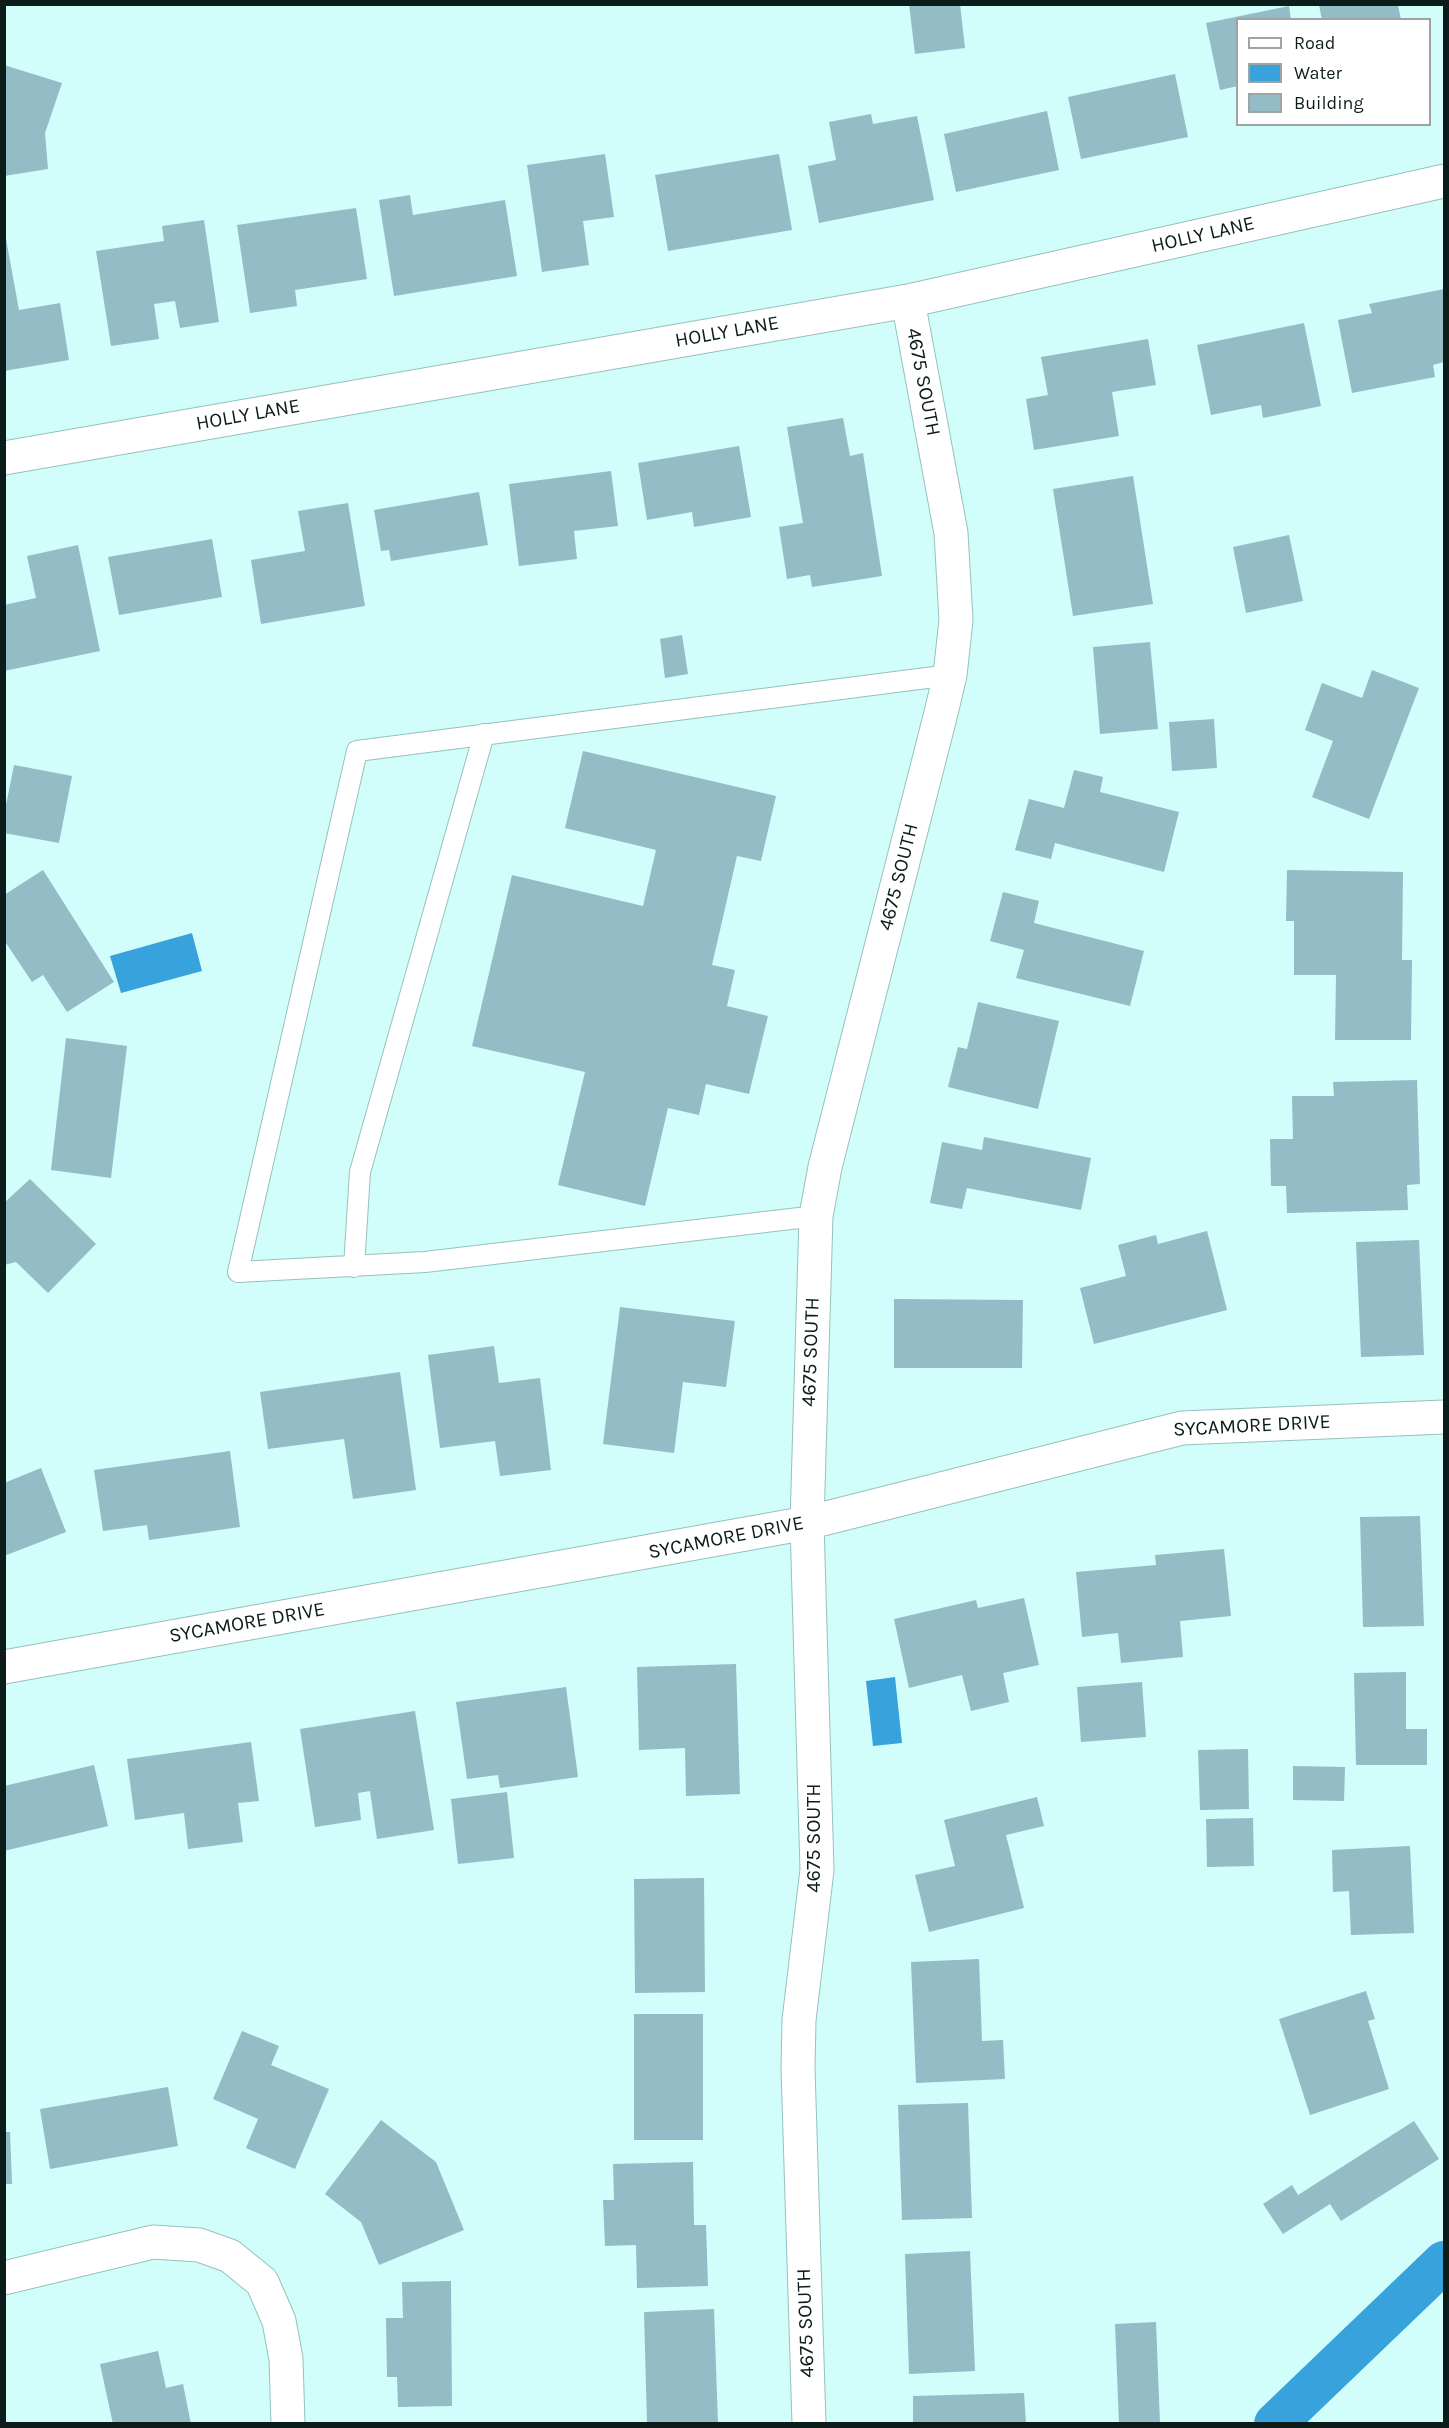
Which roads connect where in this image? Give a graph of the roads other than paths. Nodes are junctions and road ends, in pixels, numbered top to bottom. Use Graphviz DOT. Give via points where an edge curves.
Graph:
graph roads {
  1 [pos="1444,181"];
  2 [pos="908,301"];
  3 [pos="4,458"];
  4 [pos="950,675"];
  5 [pos="484,734"];
  6 [pos="816,1216"];
  7 [pos="354,1267"];
  8 [pos="1444,1417"];
  9 [pos="807,1523"];
  10 [pos="4,1667"];
  11 [pos="4,2278"];
  12 [pos="288,2424"];
  13 [pos="809,2424"];
  1 -- 2 [label="street, HOLLY LANE"];
  2 -- 3 [label="street, HOLLY LANE"];
  2 -- 4 [label="street, 4675 SOUTH" via="955,563 956,620"];
  4 -- 5 [label="lane"];
  4 -- 6 [label="street, 4675 SOUTH" via="825,1167"];
  5 -- 7 [label="lane" via="360,1172"];
  5 -- 7 [label="lane" via="357,751 238,1272"];
  6 -- 7 [label="lane"];
  6 -- 9 [label="street, 4675 SOUTH"];
  8 -- 9 [label="street, SYCAMORE DRIVE" via="1182,1428"];
  9 -- 10 [label="street, SYCAMORE DRIVE"];
  9 -- 13 [label="street, 4675 SOUTH" via="817,1870 799,2020 798,2068"];
  11 -- 12 [label="street" via="153,2242 199,2245 230,2256 262,2282 279,2320 286,2359"];
}
